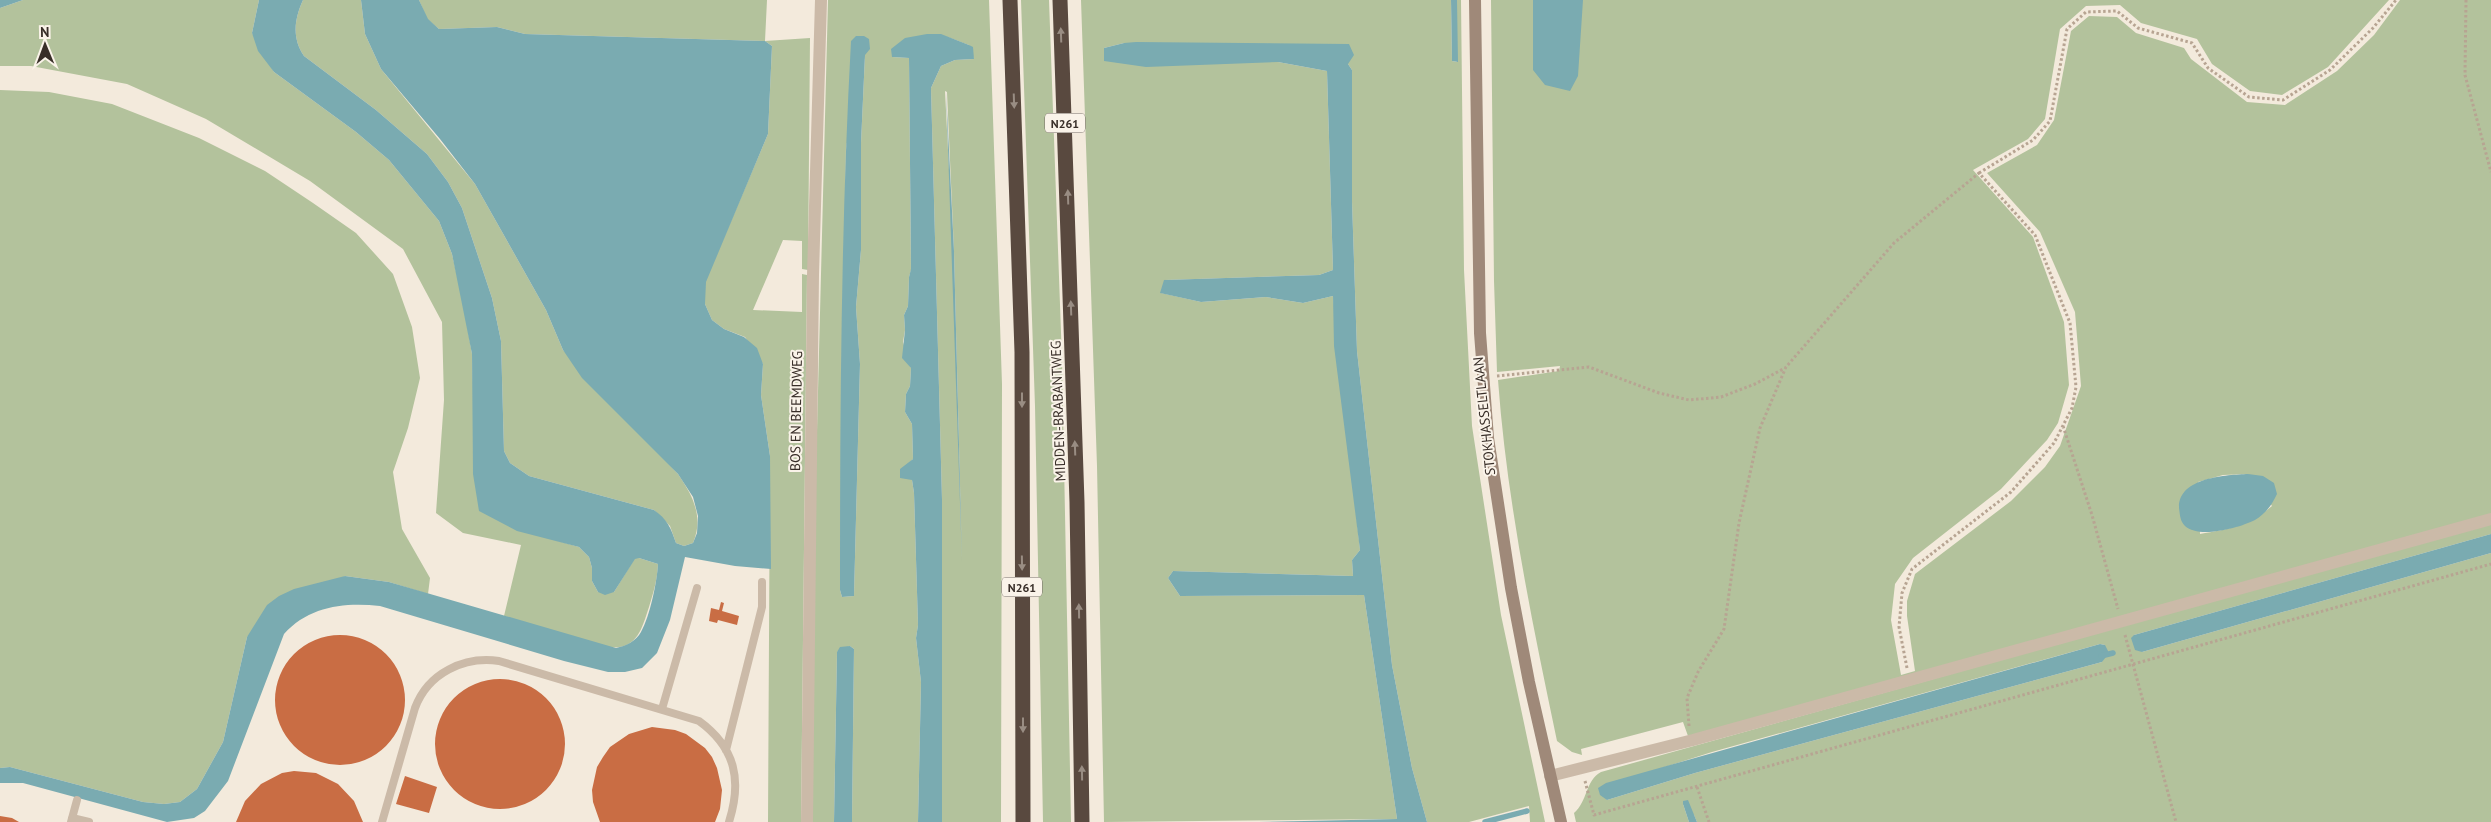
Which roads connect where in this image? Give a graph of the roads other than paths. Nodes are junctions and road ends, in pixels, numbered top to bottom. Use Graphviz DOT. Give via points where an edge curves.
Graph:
graph roads {
  1 [pos="821,0"];
  2 [pos="1010,0"];
  3 [pos="1060,0"];
  4 [pos="1476,0"];
  5 [pos="2491,519"];
  6 [pos="762,582"];
  7 [pos="698,588"];
  8 [pos="662,709"];
  9 [pos="726,750"];
  10 [pos="1550,776"];
  11 [pos="77,800"];
  12 [pos="71,820"];
  13 [pos="88,822"];
  14 [pos="382,822"];
  15 [pos="729,822"];
  16 [pos="806,822"];
  17 [pos="1023,822"];
  18 [pos="1082,822"];
  19 [pos="1561,822"];
  1 -- 16 [label="street, BOS EN BEEMDWEG" via="813,295"];
  2 -- 17 [label="highway, N261, one-way" via="1022,352"];
  18 -- 3 [label="highway, MIDDEN-BRABANTWEG / N261, one-way" via="1075,444"];
  4 -- 10 [label="street, STOKHASSELTLAAN" via="1483,386 1509,578"];
  5 -- 10 [label="street" via="1693,740"];
  6 -- 9 [label="lane" via="762,607"];
  7 -- 8 [label="lane"];
  8 -- 9 [label="lane" via="699,721"];
  8 -- 14 [label="lane" via="499,661 480,659 462,662 440,675 418,700"];
  9 -- 15 [label="lane" via="737,782"];
  10 -- 19 [label="street, STOKHASSELTLAAN"];
  11 -- 12 [label="lane"];
  12 -- 13 [label="lane"];
}
